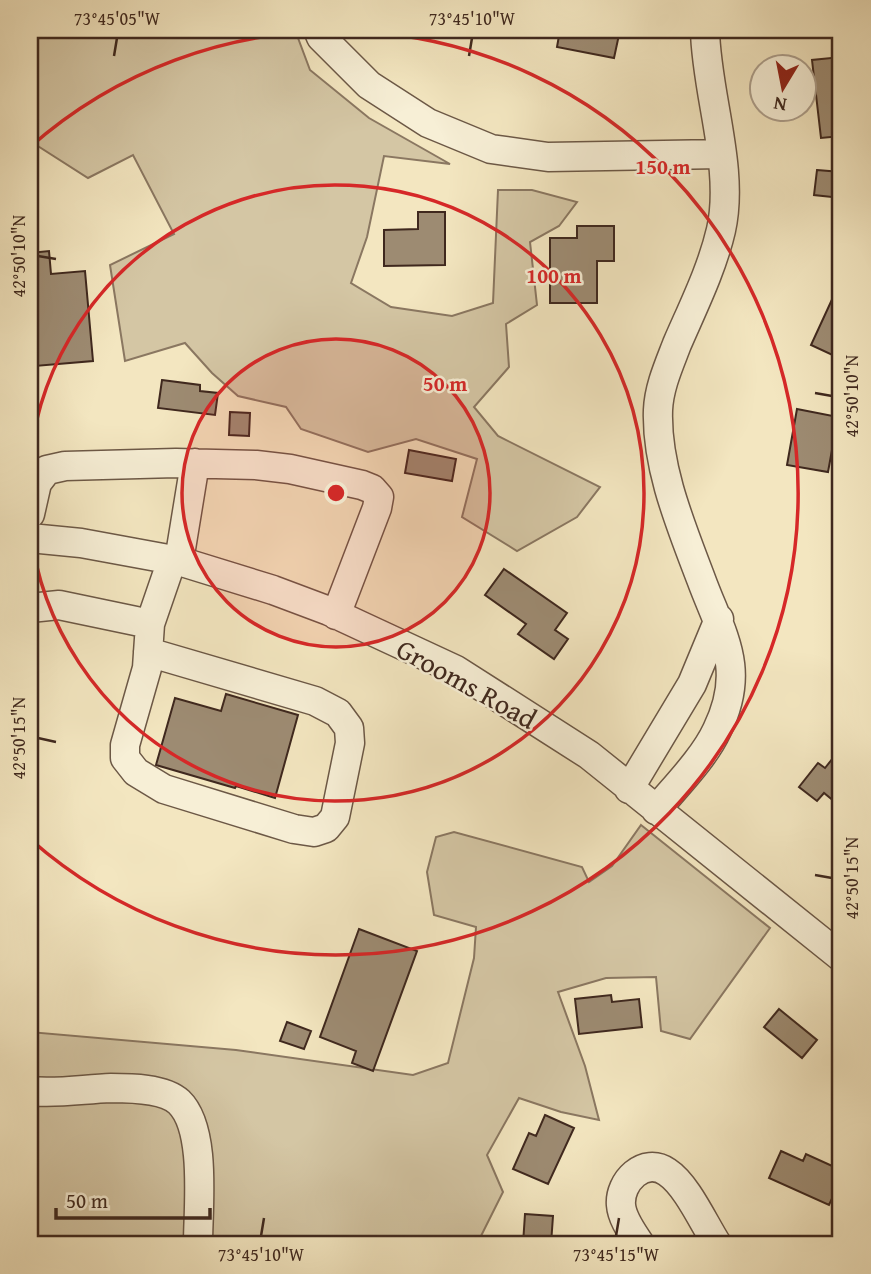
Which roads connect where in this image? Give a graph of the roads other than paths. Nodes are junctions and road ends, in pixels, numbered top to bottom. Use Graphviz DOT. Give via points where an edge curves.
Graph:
graph roads {
  1 [pos="318,30"];
  2 [pos="705,30"];
  3 [pos="721,154"];
  4 [pos="195,463"];
  5 [pos="30,514"];
  6 [pos="30,538"];
  7 [pos="175,561"];
  8 [pos="30,608"];
  9 [pos="336,615"];
  10 [pos="719,619"];
  11 [pos="150,624"];
  12 [pos="148,652"];
  13 [pos="629,789"];
  14 [pos="656,810"];
  15 [pos="841,957"];
  16 [pos="30,1091"];
  17 [pos="198,1244"];
  18 [pos="640,1244"];
  19 [pos="717,1244"];
  1 -- 3 [label="street" via="369,85 428,123 491,149 548,157"];
  2 -- 3 [label="street"];
  3 -- 10 [label="street" via="721,229 663,379 658,409 665,474 701,581"];
  4 -- 5 [label="street" via="47,470 37,484"];
  4 -- 7 [label="street"];
  4 -- 9 [label="street" via="290,469 372,489 379,497 377,508"];
  6 -- 7 [label="street, Grooms Road"];
  7 -- 9 [label="street, Grooms Road" via="274,590"];
  7 -- 11 [label="street"];
  8 -- 11 [label="street" via="58,605"];
  9 -- 13 [label="street, Grooms Road" via="456,670 589,755"];
  10 -- 13 [label="street" via="692,684"];
  10 -- 14 [label="street" via="732,671 726,708 716,733"];
  11 -- 12 [label="street"];
  12 -- 12 [label="street" via="125,745 125,758 136,772 164,789 206,803 295,829 314,832 326,828 335,817 350,743 349,727 338,713 315,701"];
  13 -- 14 [label="street, Grooms Road"];
  14 -- 15 [label="street, Grooms Road"];
  16 -- 17 [label="street" via="151,1090 178,1101 193,1125 198,1153"];
  18 -- 19 [label="street" via="621,1206 625,1183 649,1167 668,1172"];
}
